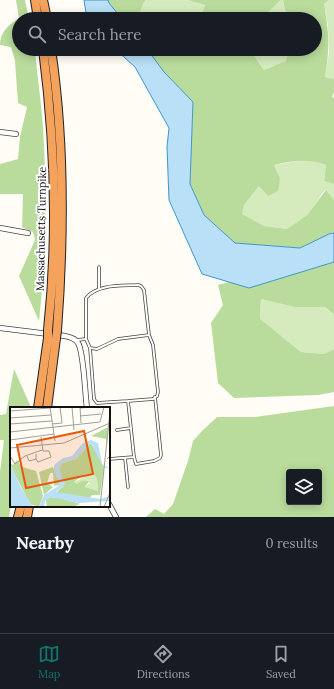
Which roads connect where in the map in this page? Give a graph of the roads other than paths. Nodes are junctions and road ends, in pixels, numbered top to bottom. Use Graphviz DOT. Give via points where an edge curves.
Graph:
graph roads {
  1 [pos="35,0"];
  2 [pos="43,0"];
  3 [pos="37,12"];
  4 [pos="46,12"];
  5 [pos="44,56"];
  6 [pos="52,56"];
  7 [pos="0,132"];
  8 [pos="16,134"];
  9 [pos="0,228"];
  10 [pos="28,233"];
  11 [pos="99,267"];
  12 [pos="99,289"];
  13 [pos="0,328"];
  14 [pos="52,334"];
  15 [pos="149,335"];
  16 [pos="86,339"];
  17 [pos="76,340"];
  18 [pos="90,348"];
  19 [pos="155,397"];
  20 [pos="128,401"];
  21 [pos="38,407"];
  22 [pos="47,407"];
  23 [pos="87,407"];
  24 [pos="131,428"];
  25 [pos="117,430"];
  26 [pos="134,457"];
  27 [pos="125,458"];
  28 [pos="110,459"];
  29 [pos="128,487"];
  30 [pos="110,506"];
  31 [pos="21,507"];
  32 [pos="29,507"];
  33 [pos="18,517"];
  34 [pos="27,517"];
  35 [pos="116,517"];
  1 -- 3 [label="highway"];
  2 -- 4 [label="highway"];
  5 -- 14 [label="highway, Massachusetts Turnpike" via="54,201"];
  6 -- 14 [label="highway, Massachusetts Turnpike" via="58,110 63,209 62,252"];
  7 -- 8 [label="street"];
  9 -- 10 [label="street"];
  11 -- 12 [label="lane"];
  12 -- 15 [label="lane" via="141,286 144,290"];
  12 -- 16 [label="lane" via="94,290 86,298"];
  13 -- 17 [label="street" via="65,336"];
  14 -- 21 [label="highway, Massachusetts Turnpike"];
  14 -- 22 [label="highway, Massachusetts Turnpike"];
  15 -- 18 [label="lane" via="118,339 96,349"];
  15 -- 19 [label="lane" via="153,345 158,392"];
  16 -- 17 [label="lane"];
  16 -- 18 [label="lane"];
  17 -- 23 [label="street" via="81,352"];
  18 -- 20 [label="lane" via="94,399 97,403"];
  19 -- 20 [label="lane"];
  19 -- 26 [label="lane" via="160,458 136,464"];
  20 -- 24 [label="lane"];
  24 -- 25 [label="lane"];
  24 -- 26 [label="lane"];
  26 -- 27 [label="lane"];
  27 -- 28 [label="lane"];
  27 -- 29 [label="lane"];
  30 -- 35 [label="street"];
  31 -- 33 [label="highway"];
  32 -- 34 [label="highway"];
}
